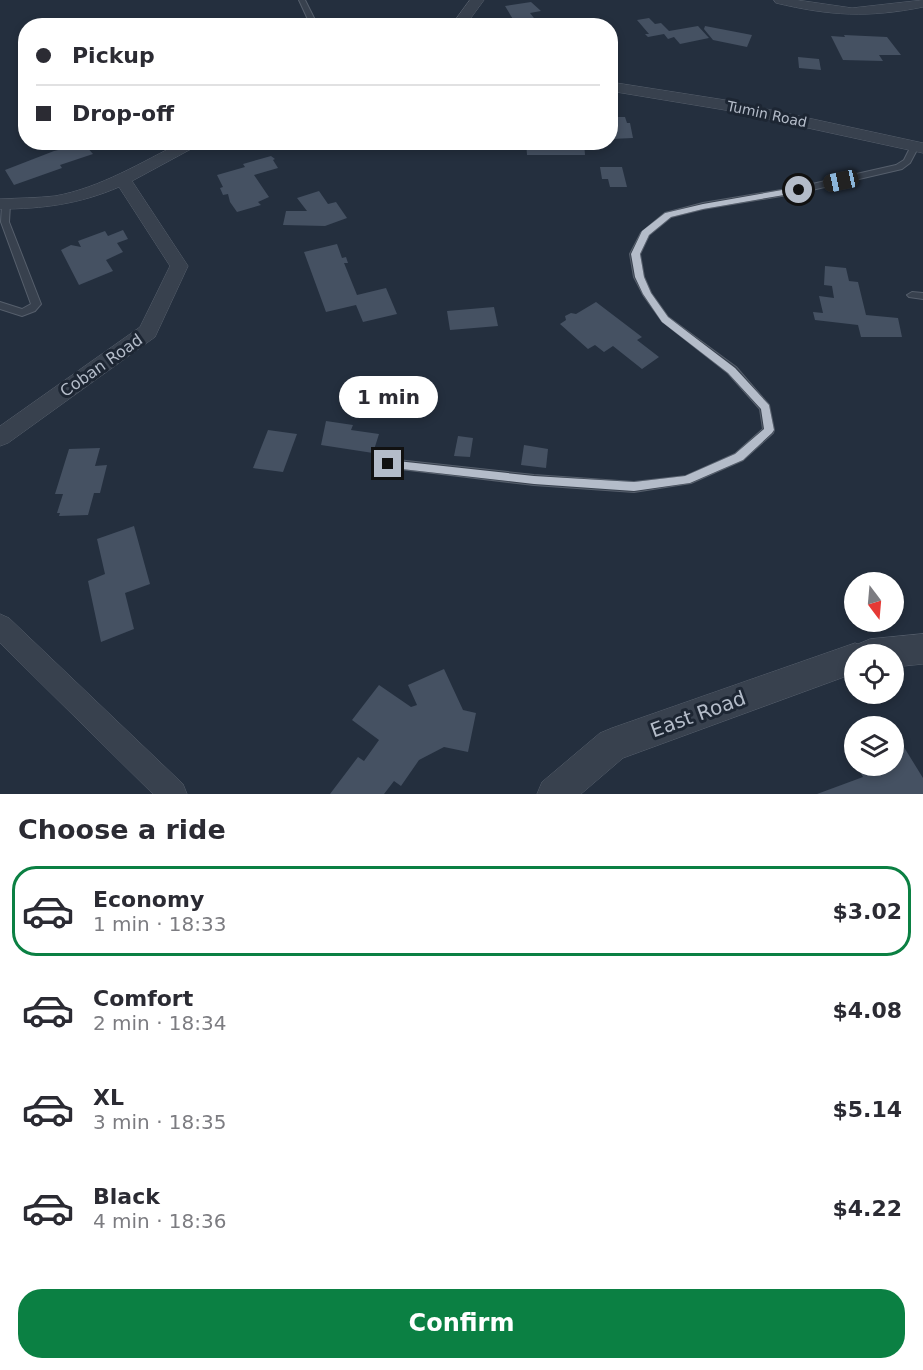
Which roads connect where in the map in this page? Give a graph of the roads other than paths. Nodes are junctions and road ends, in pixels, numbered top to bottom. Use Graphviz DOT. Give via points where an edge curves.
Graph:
graph roads {
  1 [pos="302,0"];
  2 [pos="477,0"];
  3 [pos="781,0"];
  4 [pos="923,3"];
  5 [pos="311,18"];
  6 [pos="464,18"];
  7 [pos="618,87"];
  8 [pos="919,147"];
  9 [pos="181,150"];
  10 [pos="123,180"];
  11 [pos="3,204"];
  12 [pos="912,295"];
  13 [pos="923,296"];
  14 [pos="0,305"];
  15 [pos="0,437"];
  16 [pos="388,464"];
  17 [pos="0,626"];
  18 [pos="923,649"];
  19 [pos="904,651"];
  20 [pos="844,662"];
  21 [pos="173,794"];
  22 [pos="554,794"];
  1 -- 5 [label="lane"];
  2 -- 6 [label="street"];
  3 -- 4 [label="street" via="854,13"];
  7 -- 8 [label="street, Tumin Road" via="725,105"];
  8 -- 16 [label="lane" via="899,167 668,215 645,233 635,254 647,294 665,319 732,370 765,408 769,430 739,457 687,480 634,487"];
  9 -- 10 [label="street"];
  10 -- 11 [label="street" via="86,195 52,202"];
  10 -- 15 [label="street, Coban Road" via="179,266 148,332"];
  11 -- 14 [label="lane" via="5,222 36,304 22,313"];
  12 -- 13 [label="lane"];
  17 -- 21 [label="street"];
  18 -- 19 [label="street"];
  20 -- 22 [label="street, East Road" via="612,745"];
}
